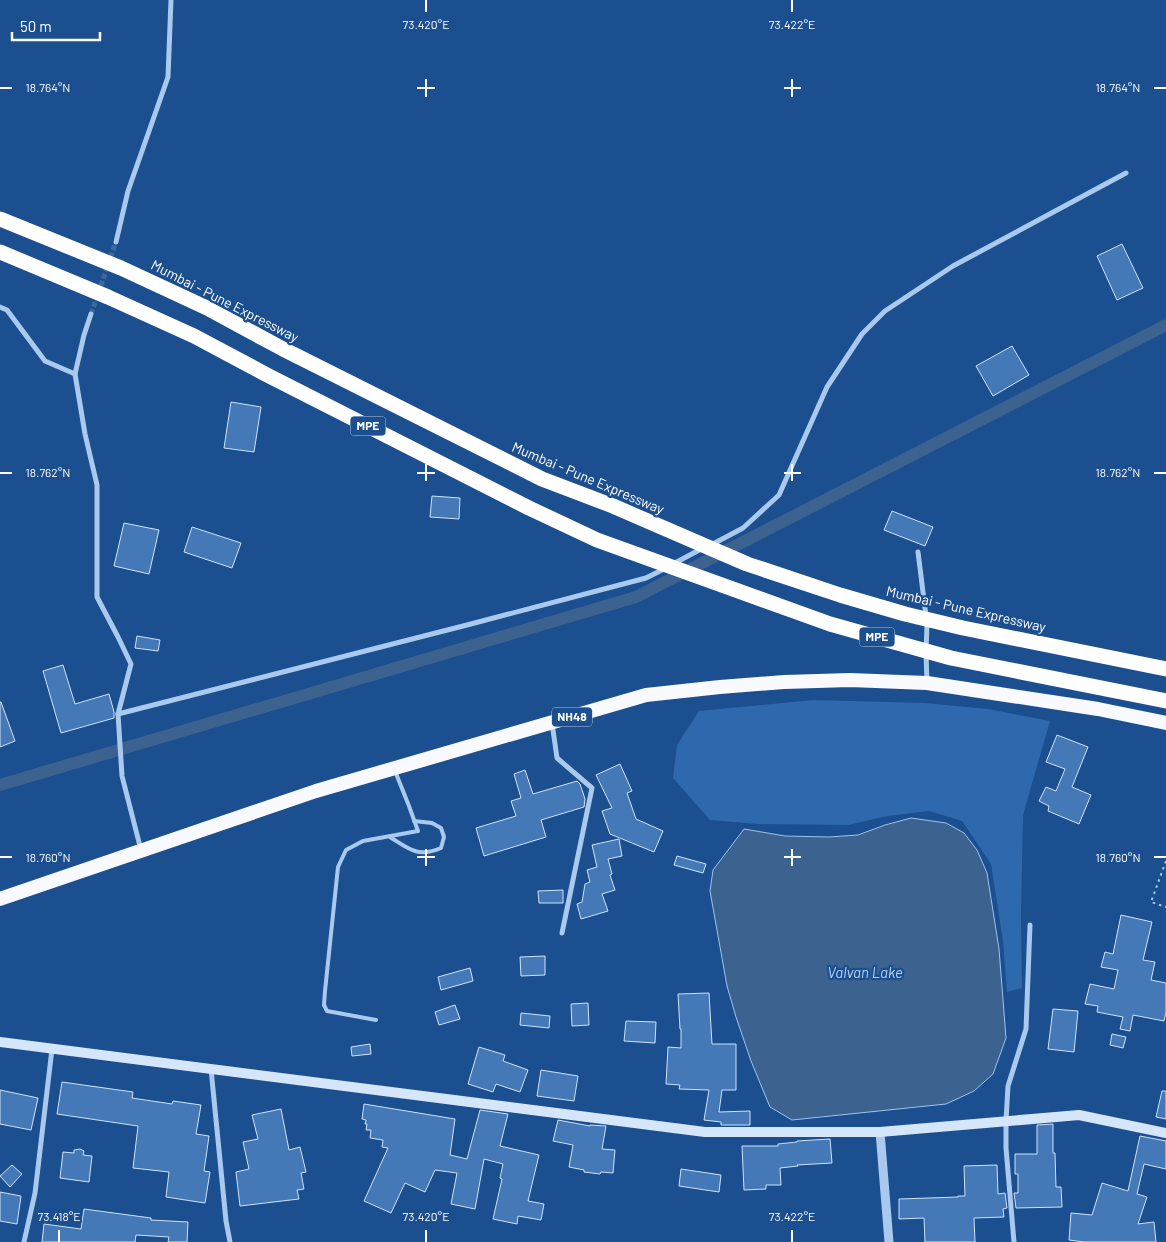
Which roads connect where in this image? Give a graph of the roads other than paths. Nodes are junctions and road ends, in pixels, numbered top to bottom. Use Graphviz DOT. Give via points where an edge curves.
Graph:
graph roads {
  1 [pos="171,0"];
  2 [pos="1126,173"];
  3 [pos="0,219"];
  4 [pos="116,242"];
  5 [pos="0,252"];
  6 [pos="0,307"];
  7 [pos="91,314"];
  8 [pos="75,374"];
  9 [pos="918,552"];
  10 [pos="1166,669"];
  11 [pos="927,683"];
  12 [pos="1166,701"];
  13 [pos="118,714"];
  14 [pos="552,723"];
  15 [pos="1166,723"];
  16 [pos="394,768"];
  17 [pos="414,821"];
  18 [pos="389,837"];
  19 [pos="141,851"];
  20 [pos="0,899"];
  21 [pos="1030,925"];
  22 [pos="562,934"];
  23 [pos="376,1020"];
  24 [pos="0,1042"];
  25 [pos="52,1049"];
  26 [pos="211,1069"];
  27 [pos="1006,1121"];
  28 [pos="880,1132"];
  29 [pos="1166,1133"];
  30 [pos="24,1242"];
  31 [pos="230,1242"];
  32 [pos="889,1242"];
  33 [pos="1014,1242"];
  1 -- 4 [label="street" via="168,77 128,191"];
  2 -- 13 [label="street" via="953,266 885,311 862,334 827,387 779,495 743,528 646,578"];
  3 -- 10 [label="highway, Mumbai - Pune Expressway / MPE" via="121,268 208,308 542,479 747,564 905,614"];
  5 -- 12 [label="highway, MPE" via="194,336 597,540 830,624 950,658"];
  6 -- 8 [label="street" via="7,310 45,361"];
  7 -- 8 [label="street"];
  8 -- 13 [label="street" via="97,484 97,597 130,664"];
  9 -- 11 [label="street" via="927,624"];
  11 -- 14 [label="highway, NH48" via="850,680 720,687 646,696"];
  11 -- 15 [label="highway, NH48" via="1098,709"];
  13 -- 19 [label="street" via="122,776"];
  14 -- 16 [label="highway, NH48"];
  14 -- 22 [label="street" via="557,758 592,788"];
  16 -- 17 [label="lane"];
  16 -- 19 [label="highway, NH48"];
  17 -- 18 [label="lane" via="418,831"];
  17 -- 18 [label="lane" via="432,823 441,828 444,837 441,848 416,852"];
  18 -- 23 [label="lane" via="363,841 346,850 338,868 324,998 327,1011"];
  19 -- 20 [label="highway, NH48"];
  21 -- 27 [label="street" via="1026,1029 1008,1086"];
  24 -- 25 [label="main road"];
  25 -- 26 [label="main road"];
  25 -- 30 [label="street" via="35,1193"];
  26 -- 28 [label="main road" via="705,1132"];
  26 -- 31 [label="street"];
  27 -- 28 [label="main road"];
  27 -- 29 [label="main road" via="1079,1115"];
  27 -- 33 [label="street"];
  28 -- 32 [label="street"];
}
